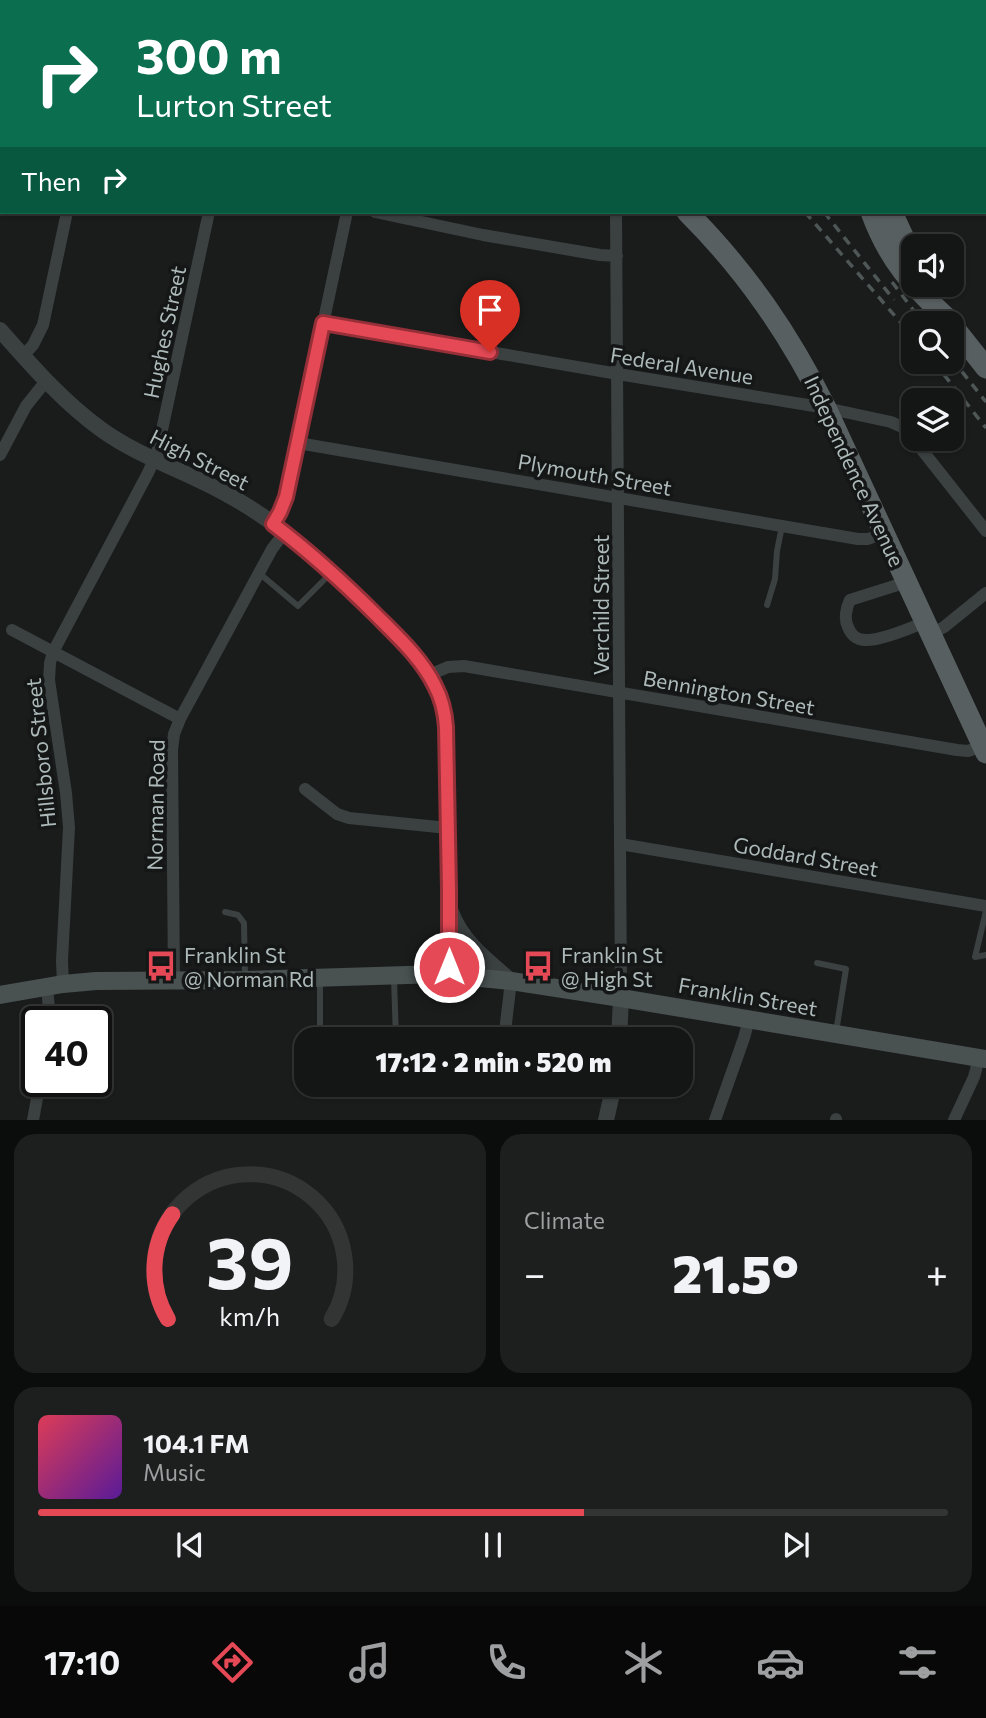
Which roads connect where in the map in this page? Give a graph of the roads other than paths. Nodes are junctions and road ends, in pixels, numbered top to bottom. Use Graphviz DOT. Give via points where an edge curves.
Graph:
graph roads {
  1 [pos="67,214"];
  2 [pos="209,214"];
  3 [pos="346,214"];
  4 [pos="384,214"];
  5 [pos="616,214"];
  6 [pos="689,214"];
  7 [pos="872,214"];
  8 [pos="893,214"];
  9 [pos="902,234"];
  10 [pos="617,256"];
  11 [pos="938,311"];
  12 [pos="323,323"];
  13 [pos="0,330"];
  14 [pos="964,340"];
  15 [pos="23,356"];
  16 [pos="986,368"];
  17 [pos="618,374"];
  18 [pos="46,381"];
  19 [pos="826,408"];
  20 [pos="298,443"];
  21 [pos="0,455"];
  22 [pos="155,459"];
  23 [pos="619,497"];
  24 [pos="782,526"];
  25 [pos="279,528"];
  26 [pos="986,531"];
  27 [pos="884,533"];
  28 [pos="331,572"];
  29 [pos="259,573"];
  30 [pos="906,582"];
  31 [pos="986,593"];
  32 [pos="767,605"];
  33 [pos="928,628"];
  34 [pos="12,631"];
  35 [pos="53,652"];
  36 [pos="429,675"];
  37 [pos="619,693"];
  38 [pos="180,719"];
  39 [pos="984,749"];
  40 [pos="304,789"];
  41 [pos="448,828"];
  42 [pos="620,844"];
  43 [pos="449,904"];
  44 [pos="986,908"];
  45 [pos="225,912"];
  46 [pos="986,955"];
  47 [pos="817,964"];
  48 [pos="448,975"];
  49 [pos="394,976"];
  50 [pos="320,977"];
  51 [pos="245,979"];
  52 [pos="174,980"];
  53 [pos="511,981"];
  54 [pos="55,985"];
  55 [pos="0,995"];
  56 [pos="621,998"];
  57 [pos="52,1006"];
  58 [pos="748,1018"];
  59 [pos="320,1027"];
  60 [pos="396,1027"];
  61 [pos="506,1027"];
  62 [pos="620,1027"];
  63 [pos="836,1034"];
  64 [pos="982,1059"];
  65 [pos="37,1097"];
  66 [pos="611,1097"];
  67 [pos="33,1119"];
  68 [pos="606,1119"];
  69 [pos="715,1119"];
  70 [pos="954,1119"];
  1 -- 15 [label="street" via="43,325"];
  2 -- 22 [label="street, Hughes Street"];
  3 -- 12 [label="street, Norman Road"];
  4 -- 10 [label="street"];
  5 -- 10 [label="street, Verchild Street"];
  6 -- 19 [label="main road, Independence Avenue" via="765,301"];
  7 -- 11 [label="main road" via="894,259"];
  8 -- 9 [label="main road"];
  10 -- 17 [label="street, Verchild Street"];
  12 -- 17 [label="street, Federal Avenue"];
  12 -- 20 [label="street, Norman Road"];
  13 -- 15 [label="street, High Street"];
  14 -- 16 [label="main road"];
  15 -- 18 [label="street, High Street"];
  17 -- 19 [label="street, Federal Avenue"];
  17 -- 23 [label="street, Verchild Street"];
  18 -- 21 [label="street"];
  18 -- 22 [label="street, High Street" via="93,424"];
  19 -- 26 [label="street, Federal Avenue" via="901,427"];
  19 -- 27 [label="main road, Independence Avenue"];
  20 -- 23 [label="street, Plymouth Street"];
  20 -- 25 [label="street, Norman Road"];
  22 -- 25 [label="street, High Street" via="228,494"];
  22 -- 35 [label="street, Hillsboro Street"];
  23 -- 24 [label="street, Plymouth Street"];
  23 -- 37 [label="street, Verchild Street"];
  24 -- 27 [label="street, Plymouth Street" via="863,539"];
  24 -- 32 [label="lane"];
  25 -- 28 [label="street, High Street"];
  25 -- 29 [label="street, Norman Road"];
  27 -- 30 [label="main road, Independence Avenue"];
  28 -- 29 [label="lane" via="298,606"];
  28 -- 36 [label="street, High Street"];
  29 -- 38 [label="street, Norman Road"];
  30 -- 33 [label="main road, Independence Avenue"];
  30 -- 33 [label="street" via="850,600 848,629 867,640"];
  31 -- 33 [label="street" via="944,627"];
  33 -- 39 [label="main road, Independence Avenue"];
  34 -- 35 [label="street"];
  35 -- 38 [label="street"];
  35 -- 54 [label="street, Hillsboro Street" via="50,680 69,827 62,961"];
  36 -- 37 [label="street, Bennington Street" via="459,666"];
  36 -- 41 [label="street, High Street" via="446,719"];
  37 -- 39 [label="street, Bennington Street" via="957,750"];
  37 -- 42 [label="street, Verchild Street"];
  38 -- 52 [label="street, Norman Road" via="172,750"];
  40 -- 41 [label="street" via="349,818"];
  41 -- 43 [label="street, High Street"];
  42 -- 44 [label="street, Goddard Street"];
  42 -- 56 [label="street, Verchild Street"];
  43 -- 48 [label="street, High Street"];
  43 -- 53 [label="street" via="464,936"];
  44 -- 46 [label="lane" via="975,957"];
  45 -- 51 [label="lane" via="238,915 244,923"];
  47 -- 63 [label="lane" via="846,969"];
  48 -- 49 [label="main road, Franklin Street"];
  48 -- 53 [label="main road, Franklin Street"];
  49 -- 50 [label="main road, Franklin Street"];
  49 -- 60 [label="lane"];
  50 -- 51 [label="main road, Franklin Street"];
  50 -- 59 [label="lane"];
  51 -- 52 [label="main road, Franklin Street"];
  52 -- 54 [label="main road, Franklin Street"];
  53 -- 56 [label="main road, Franklin Street"];
  53 -- 61 [label="street"];
  54 -- 55 [label="main road, Franklin Street"];
  54 -- 57 [label="street, Hillsboro Street"];
  56 -- 58 [label="main road, Franklin Street"];
  56 -- 62 [label="street"];
  58 -- 63 [label="main road, Franklin Street"];
  58 -- 69 [label="street"];
  63 -- 64 [label="main road, Franklin Street"];
  64 -- 70 [label="street"];
  65 -- 67 [label="street"];
  66 -- 68 [label="street"];
}
